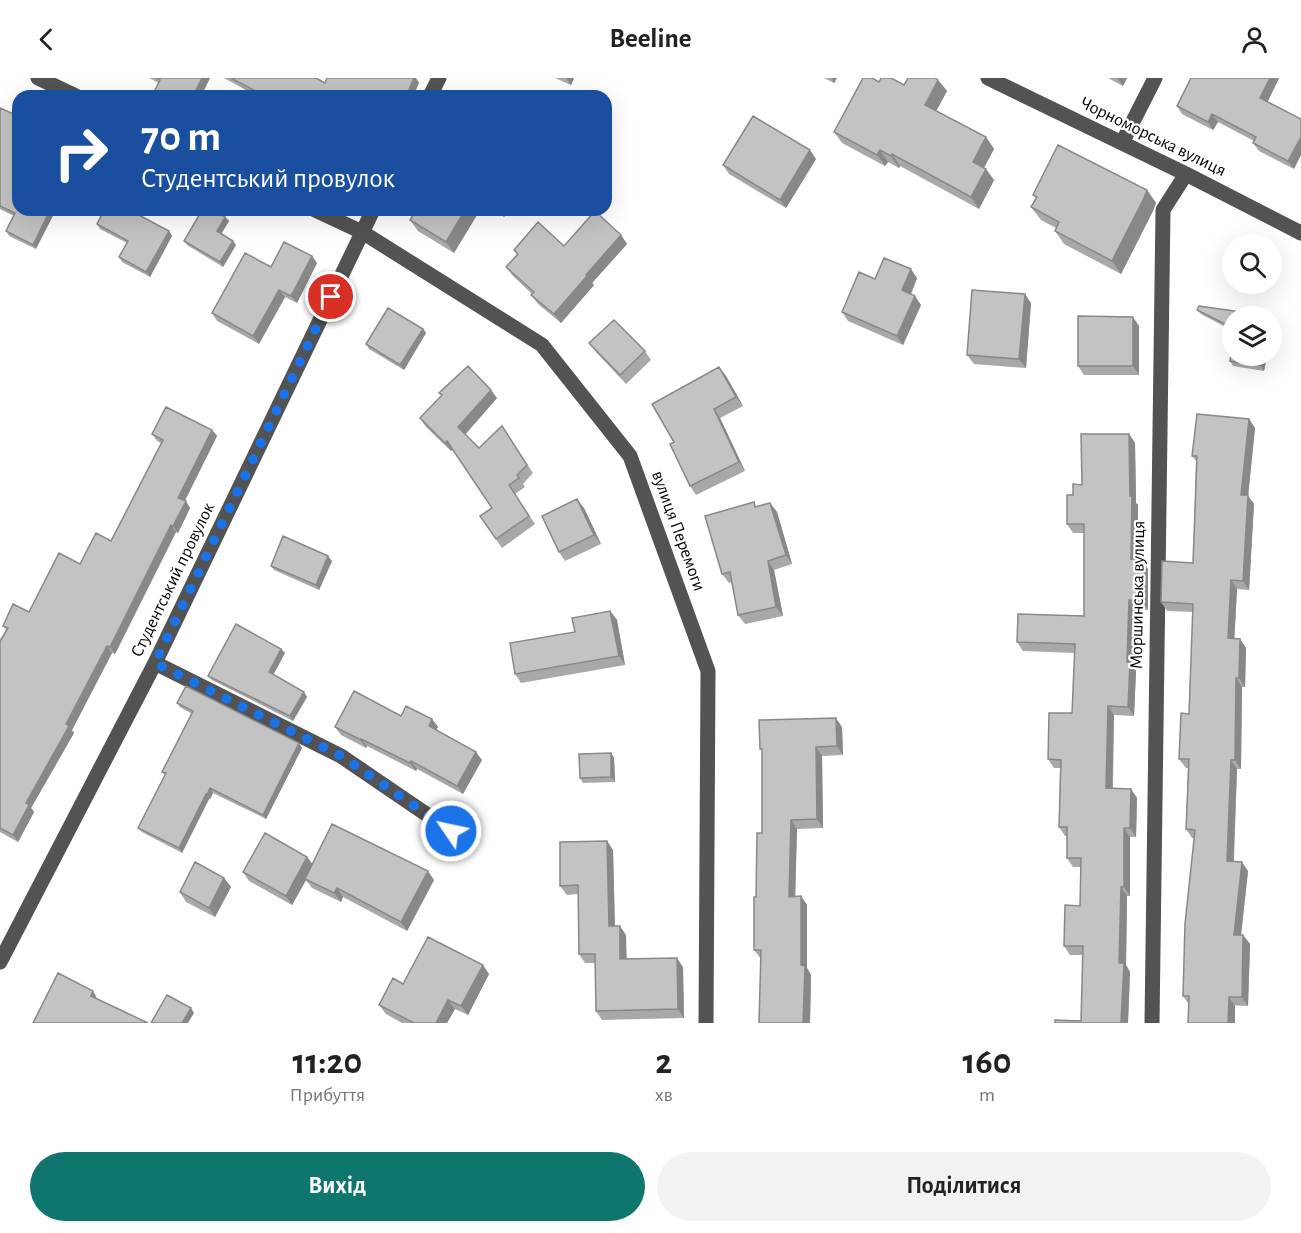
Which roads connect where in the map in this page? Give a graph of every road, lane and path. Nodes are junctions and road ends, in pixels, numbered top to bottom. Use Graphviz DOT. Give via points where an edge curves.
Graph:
graph roads {
  1 [pos="38,78"];
  2 [pos="988,78"];
  3 [pos="1155,78"];
  4 [pos="63,90"];
  5 [pos="1122,143"];
  6 [pos="1186,174"];
  7 [pos="328,216"];
  8 [pos="370,216"];
  9 [pos="362,232"];
  10 [pos="1301,233"];
  11 [pos="155,663"];
  12 [pos="451,831"];
  13 [pos="0,962"];
  14 [pos="706,1023"];
  15 [pos="1152,1023"];
  1 -- 4 [label="street"];
  2 -- 5 [label="street, Чорноморська вулиця"];
  3 -- 5 [label="street"];
  5 -- 6 [label="street, Чорноморська вулиця"];
  6 -- 10 [label="street, Чорноморська вулиця"];
  6 -- 15 [label="street, Моршинська вулиця" via="1163,210"];
  7 -- 9 [label="street, вулиця Перемоги"];
  8 -- 9 [label="street, Студентський провулок"];
  9 -- 11 [label="street, Студентський провулок"];
  9 -- 14 [label="street, вулиця Перемоги" via="542,345 630,456 708,671"];
  11 -- 12 [label="street" via="341,756"];
  11 -- 13 [label="street, Студентський провулок"];
}
